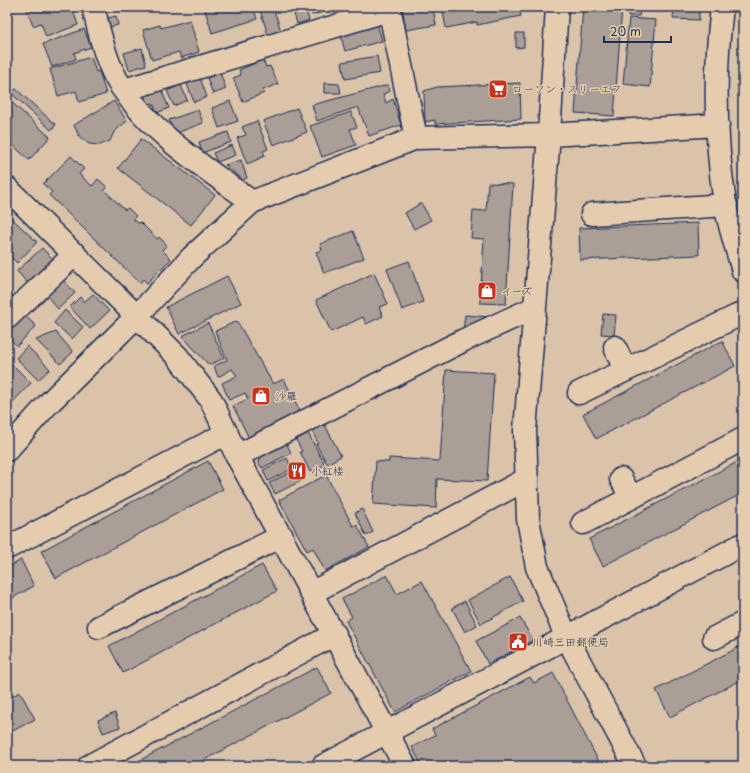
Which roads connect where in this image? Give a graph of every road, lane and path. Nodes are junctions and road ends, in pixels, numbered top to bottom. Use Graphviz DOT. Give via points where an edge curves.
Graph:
graph roads {
  1 [pos="93,7"];
  2 [pos="557,7"];
  3 [pos="722,7"];
  4 [pos="389,8"];
  5 [pos="124,90"];
  6 [pos="718,125"];
  7 [pos="549,134"];
  8 [pos="416,138"];
  9 [pos="7,188"];
  10 [pos="252,202"];
  11 [pos="726,204"];
  12 [pos="592,214"];
  13 [pos="75,254"];
  14 [pos="743,271"];
  15 [pos="534,308"];
  16 [pos="743,313"];
  17 [pos="136,317"];
  18 [pos="7,318"];
  19 [pos="615,347"];
  20 [pos="625,370"];
  21 [pos="579,393"];
  22 [pos="227,432"];
  23 [pos="743,439"];
  24 [pos="7,450"];
  25 [pos="238,456"];
  26 [pos="527,478"];
  27 [pos="583,523"];
  28 [pos="282,536"];
  29 [pos="743,544"];
  30 [pos="7,548"];
  31 [pos="312,592"];
  32 [pos="743,623"];
  33 [pos="99,627"];
  34 [pos="335,634"];
  35 [pos="566,636"];
  36 [pos="714,638"];
  37 [pos="387,732"];
  38 [pos="89,766"];
  39 [pos="323,766"];
  40 [pos="405,766"];
  41 [pos="635,766"];
  1 -- 5 [label="street" via="105,52"];
  2 -- 7 [label="street"];
  3 -- 6 [label="street" via="717,48"];
  4 -- 5 [label="street"];
  4 -- 8 [label="street"];
  5 -- 10 [label="street" via="143,116 178,148"];
  6 -- 7 [label="street"];
  6 -- 11 [label="street"];
  7 -- 8 [label="street"];
  7 -- 15 [label="street"];
  8 -- 10 [label="street"];
  9 -- 13 [label="street"];
  10 -- 17 [label="street" via="192,257"];
  11 -- 12 [label="street"];
  11 -- 14 [label="street"];
  13 -- 17 [label="street"];
  13 -- 18 [label="street"];
  15 -- 25 [label="street" via="464,340"];
  15 -- 26 [label="street" via="525,430"];
  16 -- 20 [label="street"];
  17 -- 22 [label="street" via="177,356 211,400"];
  17 -- 24 [label="street" via="48,404"];
  19 -- 20 [label="street"];
  20 -- 21 [label="street"];
  22 -- 25 [label="street"];
  22 -- 30 [label="street"];
  23 -- 27 [label="street" via="626,488"];
  25 -- 28 [label="street"];
  26 -- 31 [label="street"];
  26 -- 35 [label="street" via="528,519 537,567"];
  28 -- 31 [label="street"];
  28 -- 33 [label="street"];
  29 -- 35 [label="street"];
  31 -- 34 [label="street"];
  32 -- 36 [label="street"];
  34 -- 37 [label="street"];
  34 -- 38 [label="street"];
  35 -- 37 [label="street"];
  35 -- 41 [label="street"];
  37 -- 39 [label="street"];
  37 -- 40 [label="street"];
}
